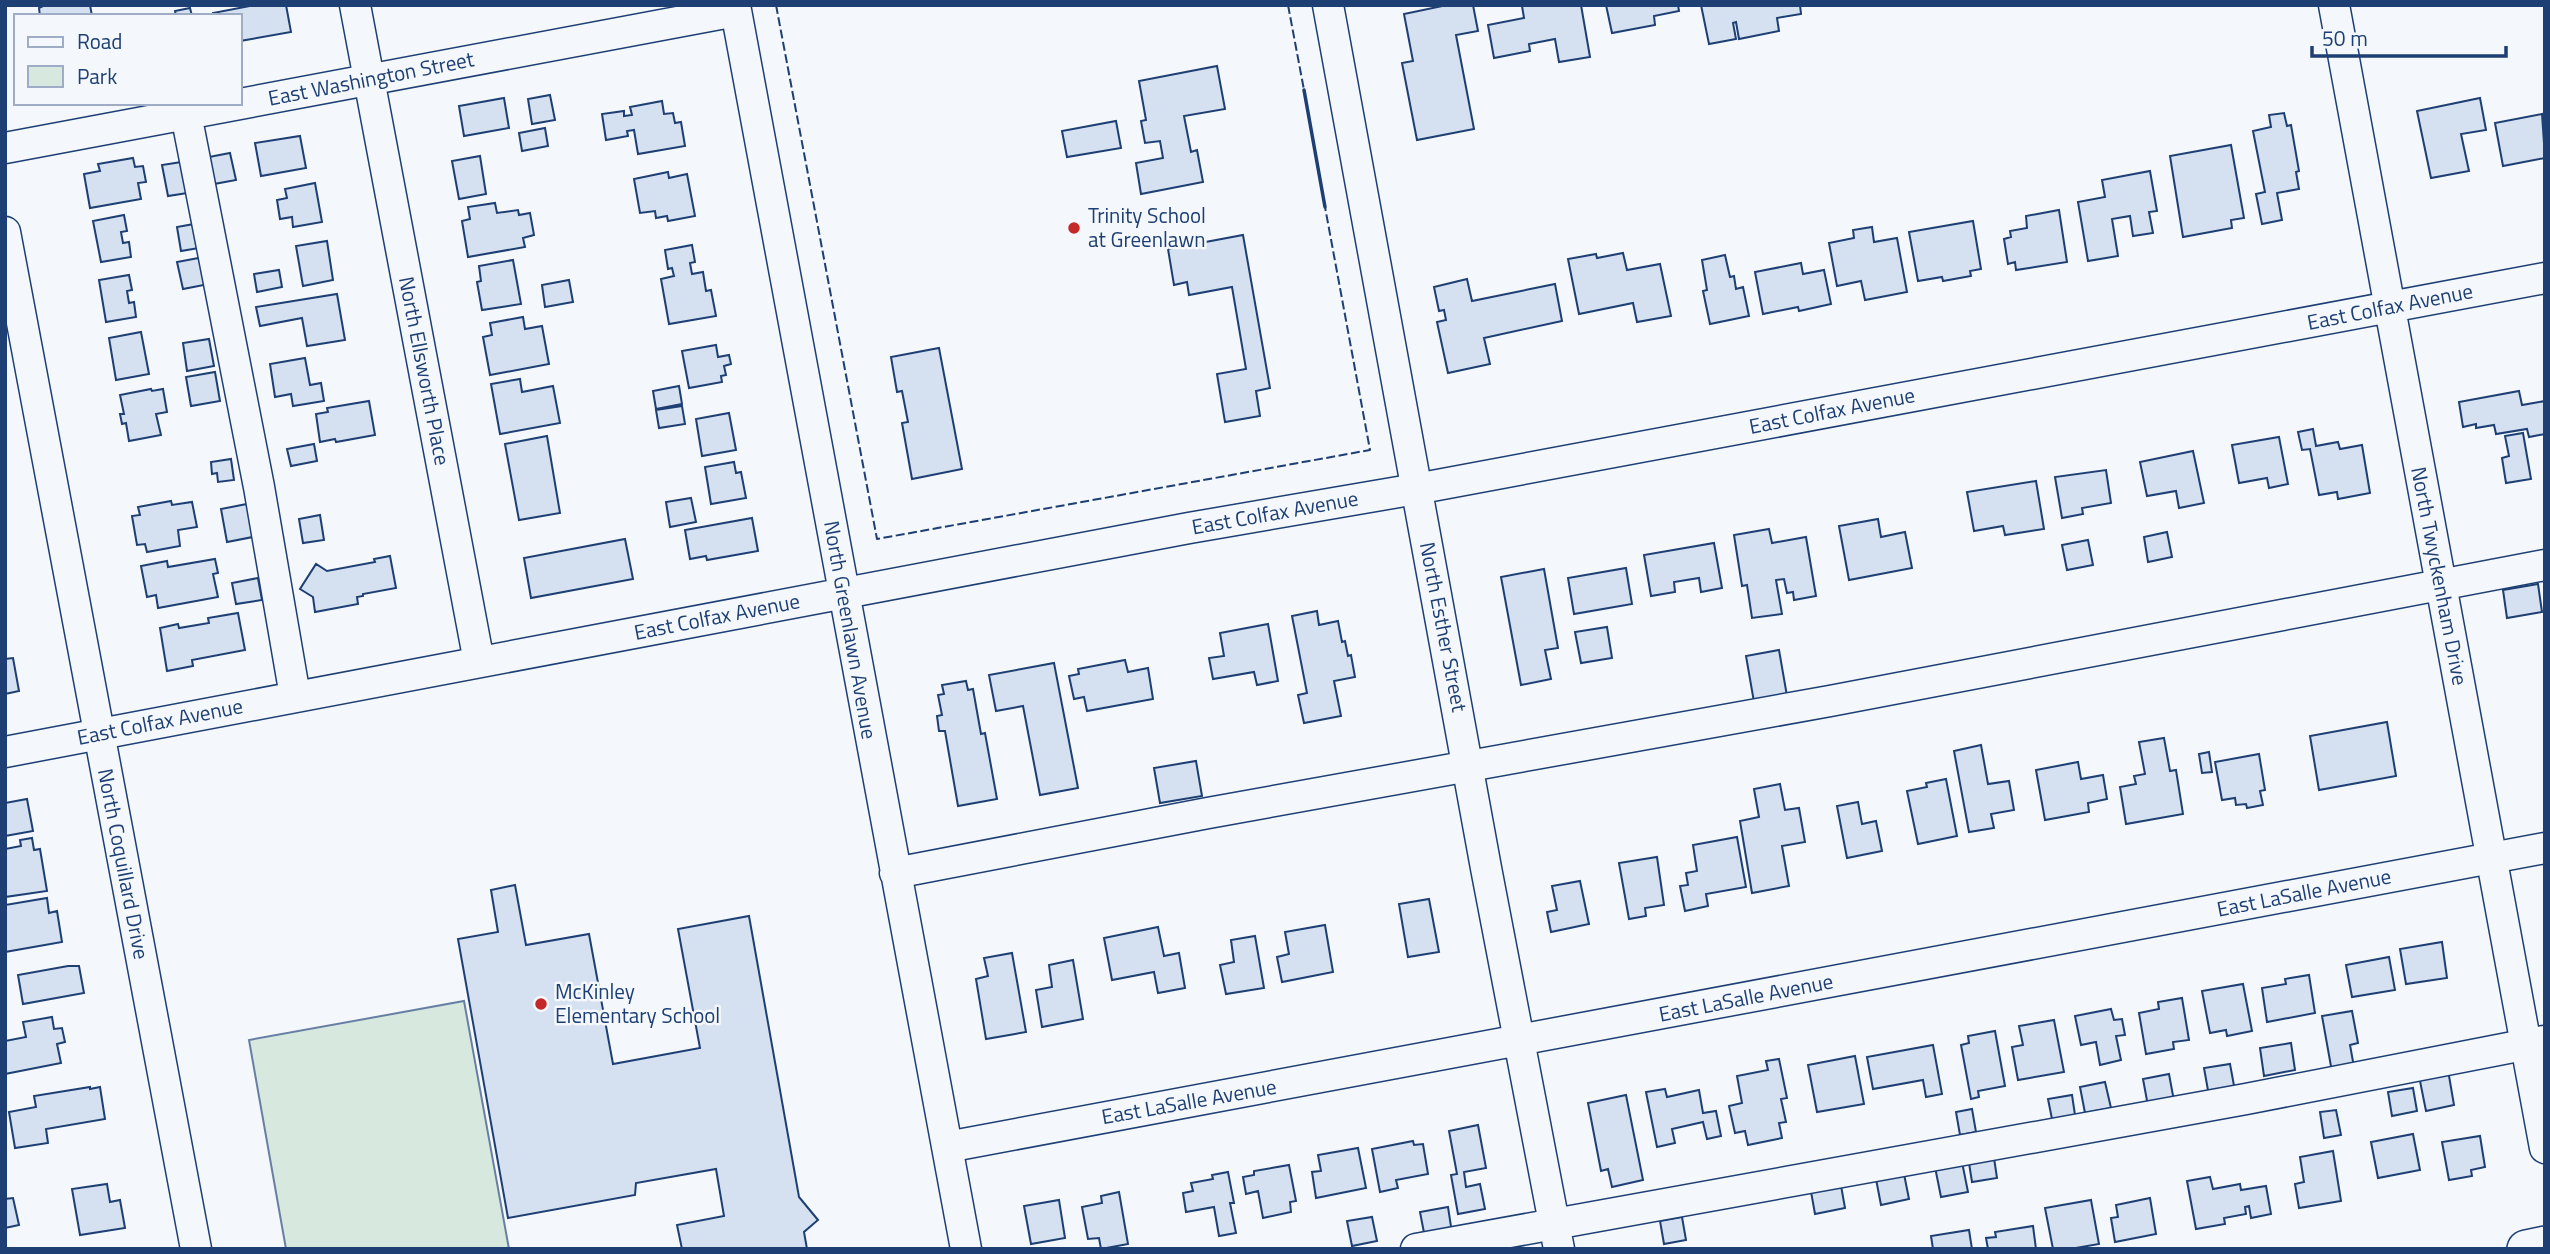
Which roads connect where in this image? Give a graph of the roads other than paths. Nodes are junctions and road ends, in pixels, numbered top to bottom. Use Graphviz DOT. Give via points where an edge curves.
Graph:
graph roads {
  1 [pos="355,5"];
  2 [pos="1328,5"];
  3 [pos="2334,5"];
  4 [pos="736,8"];
  5 [pos="369,80"];
  6 [pos="242,104"];
  7 [pos="234,105"];
  8 [pos="186,114"];
  9 [pos="5,148"];
  10 [pos="5,232"];
  11 [pos="2545,278"];
  12 [pos="2390,307"];
  13 [pos="1416,489"];
  14 [pos="2545,565"];
  15 [pos="2440,584"];
  16 [pos="844,593"];
  17 [pos="479,662"];
  18 [pos="295,696"];
  19 [pos="99,734"];
  20 [pos="5,752"];
  21 [pos="1469,767"];
  22 [pos="2545,848"];
  23 [pos="2492,858"];
  24 [pos="895,873"];
  25 [pos="1520,1041"];
  26 [pos="2535,1042"];
  27 [pos="947,1147"];
  28 [pos="2545,1147"];
  29 [pos="1557,1236"];
  30 [pos="2545,1245"];
  31 [pos="196,1249"];
  32 [pos="966,1249"];
  33 [pos="1416,1249"];
  34 [pos="2526,1249"];
  1 -- 5 [label="street, North Ellsworth Place"];
  2 -- 13 [label="street, North Esther Street"];
  3 -- 12 [label="street, North Twyckenham Drive"];
  4 -- 5 [label="street, East Washington Street"];
  4 -- 16 [label="street, North Greenlawn Avenue"];
  5 -- 6 [label="street, East Washington Street"];
  5 -- 17 [label="street, North Ellsworth Place"];
  7 -- 8 [label="street, East Washington Street"];
  8 -- 9 [label="street, East Washington Street"];
  8 -- 18 [label="street"];
  10 -- 19 [label="street, North Coquillard Drive"];
  11 -- 12 [label="street, East Colfax Avenue"];
  12 -- 13 [label="street, East Colfax Avenue"];
  12 -- 15 [label="street, North Twyckenham Drive"];
  13 -- 16 [label="street, East Colfax Avenue"];
  13 -- 21 [label="street, North Esther Street"];
  14 -- 15 [label="street"];
  15 -- 21 [label="street"];
  15 -- 23 [label="street, North Twyckenham Drive"];
  16 -- 17 [label="street, East Colfax Avenue"];
  16 -- 24 [label="street, North Greenlawn Avenue"];
  17 -- 18 [label="street, East Colfax Avenue"];
  18 -- 19 [label="street, East Colfax Avenue"];
  19 -- 20 [label="street, East Colfax Avenue"];
  19 -- 31 [label="street, North Coquillard Drive"];
  21 -- 24 [label="street"];
  21 -- 25 [label="street, North Esther Street"];
  22 -- 23 [label="street, East LaSalle Avenue"];
  23 -- 25 [label="street, East LaSalle Avenue"];
  23 -- 26 [label="street, North Twyckenham Drive"];
  24 -- 27 [label="street, North Greenlawn Avenue"];
  25 -- 27 [label="street, East LaSalle Avenue"];
  25 -- 29 [label="street, North Esther Street"];
  26 -- 28 [label="street, North Twyckenham Drive"];
  26 -- 29 [label="street"];
  27 -- 32 [label="street, North Greenlawn Avenue"];
  29 -- 33 [label="street"];
  30 -- 34 [label="main road"];
}
